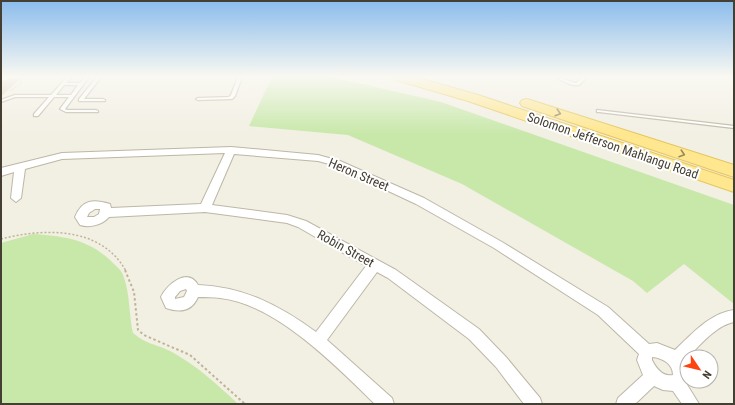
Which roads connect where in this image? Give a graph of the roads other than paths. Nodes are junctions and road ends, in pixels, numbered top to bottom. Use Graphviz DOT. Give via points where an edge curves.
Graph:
graph roads {
  1 [pos="52,96"];
  2 [pos="84,96"];
  3 [pos="232,96"];
  4 [pos="466,96"];
  5 [pos="502,96"];
  6 [pos="70,98"];
  7 [pos="198,99"];
  8 [pos="81,100"];
  9 [pos="103,100"];
  10 [pos="1,101"];
  11 [pos="96,111"];
  12 [pos="599,111"];
  13 [pos="36,115"];
  14 [pos="734,127"];
  15 [pos="231,150"];
  16 [pos="20,168"];
  17 [pos="734,171"];
  18 [pos="1,172"];
  19 [pos="734,186"];
  20 [pos="16,198"];
  21 [pos="204,208"];
  22 [pos="106,213"];
  23 [pos="375,264"];
  24 [pos="194,291"];
  25 [pos="734,316"];
  26 [pos="317,342"];
  27 [pos="647,352"];
  28 [pos="675,360"];
  29 [pos="653,376"];
  30 [pos="676,382"];
  31 [pos="386,404"];
  32 [pos="534,404"];
  33 [pos="624,404"];
  34 [pos="691,404"];
  1 -- 6 [label="lane"];
  1 -- 10 [label="lane" via="15,96"];
  1 -- 13 [label="lane"];
  2 -- 8 [label="lane"];
  3 -- 7 [label="lane" via="225,99"];
  4 -- 19 [label="main road, Solomon Jefferson Mahlangu Road"];
  5 -- 17 [label="main road, Solomon Jefferson Mahlangu Road, one-way"];
  6 -- 8 [label="lane"];
  6 -- 11 [label="lane" via="62,110"];
  8 -- 9 [label="lane"];
  12 -- 14 [label="lane"];
  15 -- 16 [label="street, Heron Street" via="68,155"];
  15 -- 21 [label="street"];
  15 -- 27 [label="street, Heron Street" via="331,161 420,201 451,217 594,304"];
  16 -- 18 [label="street, Heron Street"];
  16 -- 20 [label="street"];
  21 -- 22 [label="street, Robin Street"];
  21 -- 23 [label="street, Robin Street" via="295,221"];
  23 -- 26 [label="street"];
  23 -- 32 [label="street, Robin Street" via="474,334 501,362"];
  24 -- 26 [label="street" via="228,293 251,300"];
  25 -- 28 [label="street" via="719,320"];
  26 -- 31 [label="street"];
  27 -- 28 [label="street" via="663,351"];
  27 -- 29 [label="street" via="644,360"];
  28 -- 30 [label="street" via="681,376"];
  29 -- 30 [label="street" via="665,382"];
  29 -- 33 [label="street"];
  30 -- 34 [label="street"];
}
